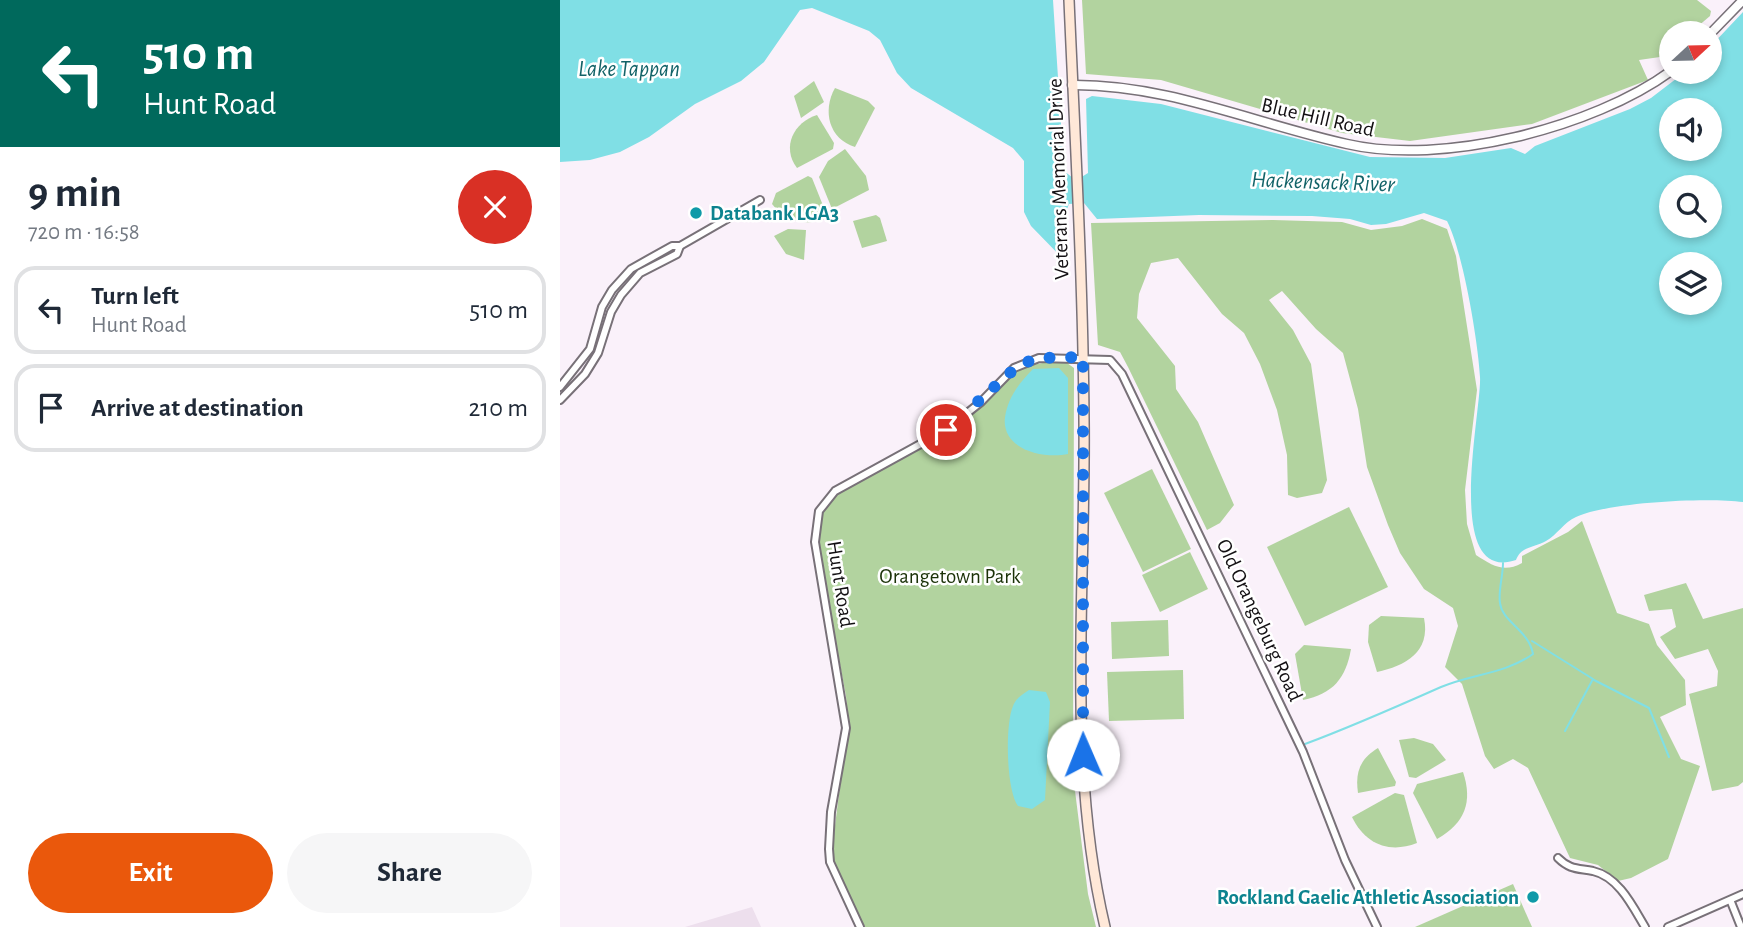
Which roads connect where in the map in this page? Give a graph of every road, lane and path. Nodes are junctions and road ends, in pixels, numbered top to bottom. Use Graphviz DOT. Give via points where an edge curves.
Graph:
graph roads {
  1 [pos="1069,0"];
  2 [pos="1743,0"];
  3 [pos="1722,22"];
  4 [pos="1659,78"];
  5 [pos="1072,85"];
  6 [pos="760,200"];
  7 [pos="680,246"];
  8 [pos="590,347"];
  9 [pos="599,351"];
  10 [pos="1083,357"];
  11 [pos="570,376"];
  12 [pos="577,382"];
  13 [pos="560,387"];
  14 [pos="560,400"];
  15 [pos="1558,858"];
  16 [pos="1743,894"];
  17 [pos="1731,902"];
  18 [pos="860,927"];
  19 [pos="1105,927"];
  20 [pos="1377,927"];
  21 [pos="1645,927"];
  22 [pos="1668,927"];
  23 [pos="1741,927"];
  1 -- 5 [label="main road, Veterans Memorial Drive"];
  2 -- 3 [label="street"];
  4 -- 5 [label="street, Blue Hill Road" via="1631,95 1530,133 1414,150 1350,145 1149,92"];
  5 -- 10 [label="main road, Veterans Memorial Drive"];
  6 -- 7 [label="street"];
  7 -- 8 [label="street" via="631,269 612,290"];
  7 -- 9 [label="street" via="677,254 640,273 621,295"];
  8 -- 9 [label="street"];
  8 -- 11 [label="street"];
  9 -- 12 [label="street"];
  10 -- 18 [label="street, Hunt Road" via="1040,358 1020,364 946,430 847,483 826,499 819,511 815,542 846,728 831,812 830,862"];
  10 -- 19 [label="main road, Veterans Memorial Drive" via="1083,755 1089,839"];
  10 -- 20 [label="street, Old Orangeburg Road" via="1110,360 1122,374 1303,752"];
  11 -- 12 [label="street"];
  11 -- 13 [label="street"];
  12 -- 14 [label="street"];
  15 -- 21 [label="street" via="1572,869 1602,876 1625,893"];
  16 -- 17 [label="street"];
  17 -- 22 [label="street"];
  17 -- 23 [label="street"];
}
